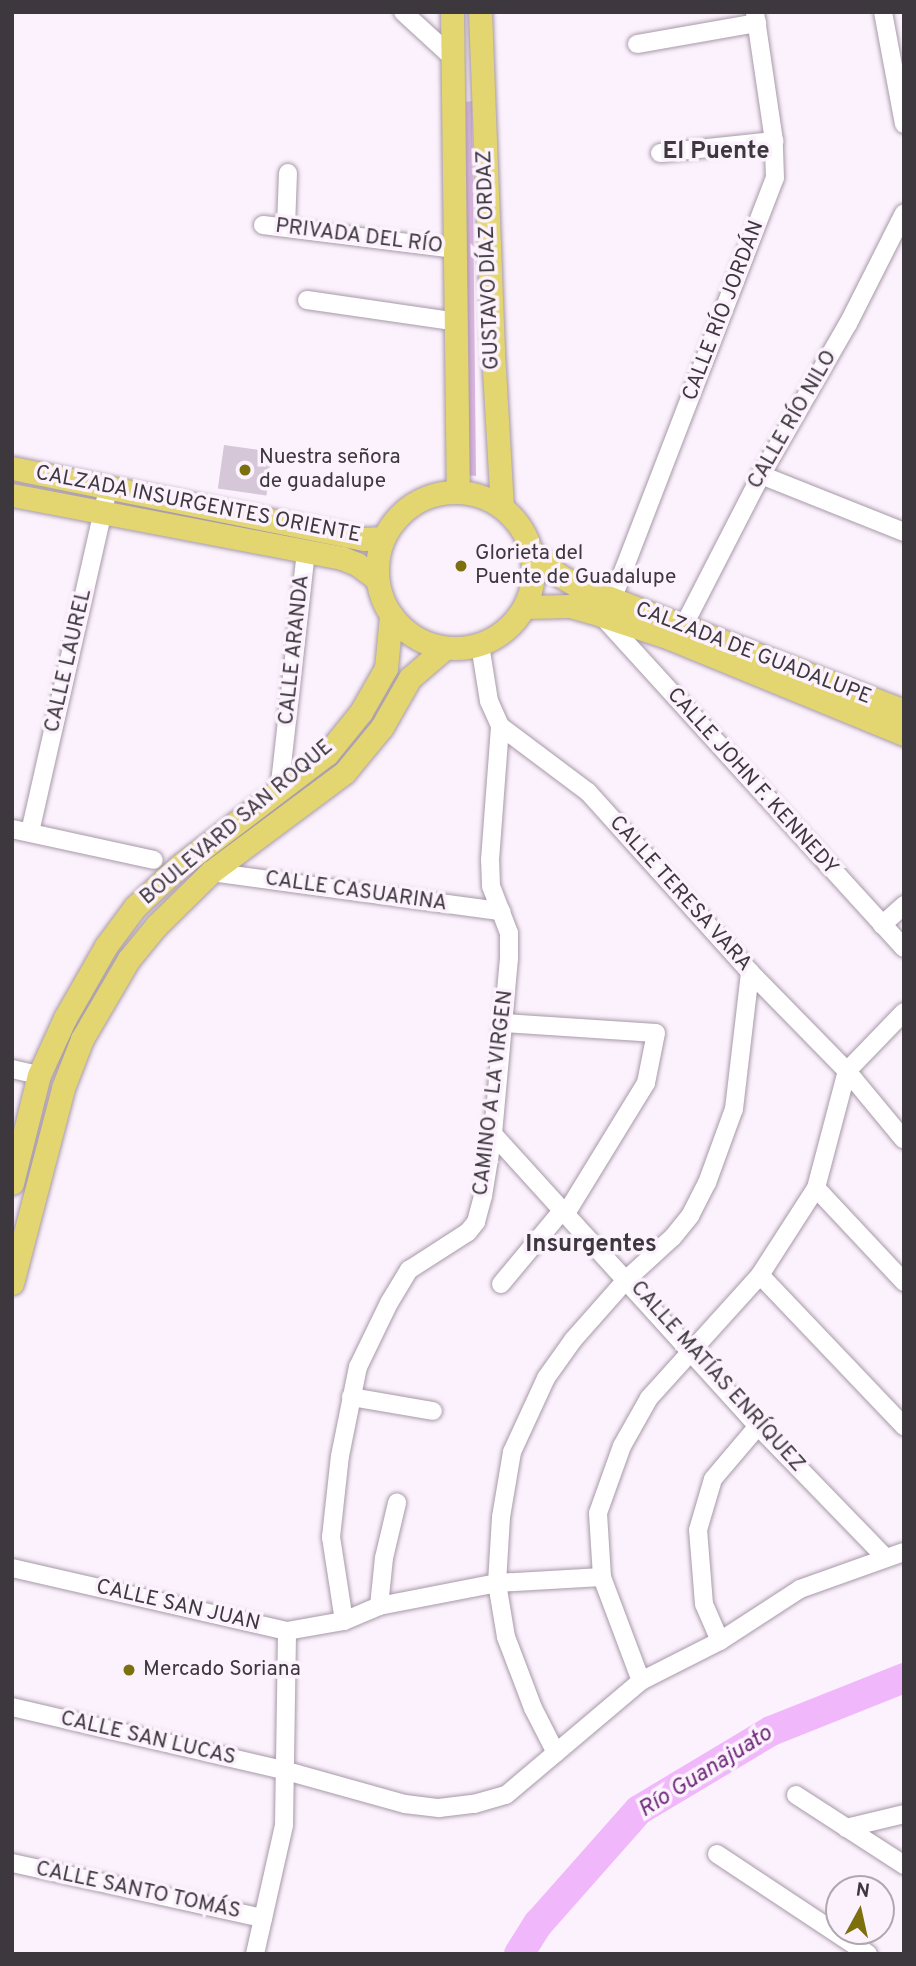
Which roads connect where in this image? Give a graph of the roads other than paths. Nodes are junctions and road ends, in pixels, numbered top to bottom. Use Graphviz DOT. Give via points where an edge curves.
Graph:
graph roads {
  1 [pos="403,12"];
  2 [pos="452,12"];
  3 [pos="480,12"];
  4 [pos="883,12"];
  5 [pos="756,18"];
  6 [pos="637,44"];
  7 [pos="451,56"];
  8 [pos="904,124"];
  9 [pos="774,141"];
  10 [pos="660,153"];
  11 [pos="288,173"];
  12 [pos="904,213"];
  13 [pos="263,225"];
  14 [pos="286,227"];
  15 [pos="456,249"];
  16 [pos="307,300"];
  17 [pos="457,322"];
  18 [pos="12,468"];
  19 [pos="761,475"];
  20 [pos="108,489"];
  21 [pos="458,491"];
  22 [pos="12,495"];
  23 [pos="502,507"];
  24 [pos="102,513"];
  25 [pos="901,526"];
  26 [pos="383,538"];
  27 [pos="306,551"];
  28 [pos="532,552"];
  29 [pos="377,579"];
  30 [pos="525,607"];
  31 [pos="606,607"];
  32 [pos="391,616"];
  33 [pos="683,627"];
  34 [pos="480,645"];
  35 [pos="445,648"];
  36 [pos="897,708"];
  37 [pos="904,725"];
  38 [pos="500,726"];
  39 [pos="904,734"];
  40 [pos="279,792"];
  41 [pos="21,830"];
  42 [pos="155,860"];
  43 [pos="211,872"];
  44 [pos="904,905"];
  45 [pos="501,911"];
  46 [pos="882,925"];
  47 [pos="904,948"];
  48 [pos="750,972"];
  49 [pos="904,1012"];
  50 [pos="504,1023"];
  51 [pos="12,1069"];
  52 [pos="848,1071"];
  53 [pos="39,1075"];
  54 [pos="493,1134"];
  55 [pos="904,1140"];
  56 [pos="12,1183"];
  57 [pos="816,1188"];
  58 [pos="563,1214"];
  59 [pos="760,1275"];
  60 [pos="627,1279"];
  61 [pos="904,1282"];
  62 [pos="12,1283"];
  63 [pos="500,1284"];
  64 [pos="690,1352"];
  65 [pos="351,1397"];
  66 [pos="433,1411"];
  67 [pos="758,1426"];
  68 [pos="904,1426"];
  69 [pos="397,1503"];
  70 [pos="904,1552"];
  71 [pos="886,1558"];
  72 [pos="12,1567"];
  73 [pos="602,1577"];
  74 [pos="497,1583"];
  75 [pos="379,1606"];
  76 [pos="344,1621"];
  77 [pos="287,1631"];
  78 [pos="720,1641"];
  79 [pos="640,1681"];
  80 [pos="12,1707"];
  81 [pos="555,1753"];
  82 [pos="283,1770"];
  83 [pos="796,1795"];
  84 [pos="904,1814"];
  85 [pos="846,1828"];
  86 [pos="717,1854"];
  87 [pos="12,1863"];
  88 [pos="904,1866"];
  89 [pos="263,1918"];
  90 [pos="255,1954"];
  91 [pos="868,1954"];
  1 -- 7 [label="street"];
  2 -- 7 [label="main road, GUSTAVO DÍAZ ORDAZ"];
  3 -- 23 [label="main road, GUSTAVO DÍAZ ORDAZ"];
  4 -- 8 [label="street"];
  5 -- 6 [label="street"];
  5 -- 9 [label="street, CALLE RÍO JORDÁN"];
  7 -- 15 [label="main road, GUSTAVO DÍAZ ORDAZ"];
  9 -- 10 [label="street"];
  9 -- 31 [label="street, CALLE RÍO JORDÁN" via="775,178 770,193"];
  11 -- 14 [label="street"];
  12 -- 19 [label="street, CALLE RÍO NILO" via="848,324"];
  13 -- 14 [label="street, PRIVADA DEL RÍO"];
  14 -- 15 [label="street, PRIVADA DEL RÍO"];
  15 -- 17 [label="main road, GUSTAVO DÍAZ ORDAZ"];
  16 -- 17 [label="street"];
  17 -- 21 [label="main road, GUSTAVO DÍAZ ORDAZ"];
  18 -- 20 [label="main road, CALZADA INSURGENTES ORIENTE"];
  19 -- 25 [label="street"];
  19 -- 33 [label="street, CALLE RÍO NILO"];
  20 -- 24 [label="street, CALLE LAUREL"];
  20 -- 26 [label="main road, CALZADA INSURGENTES ORIENTE" via="364,539"];
  21 -- 23 [label="main road"];
  21 -- 26 [label="main road" via="414,503 396,518"];
  22 -- 24 [label="main road, CALZADA INSURGENTES ORIENTE"];
  23 -- 28 [label="main road" via="521,527"];
  24 -- 27 [label="main road, CALZADA INSURGENTES ORIENTE"];
  24 -- 41 [label="street, CALLE LAUREL"];
  26 -- 29 [label="main road"];
  27 -- 29 [label="main road, CALZADA INSURGENTES ORIENTE" via="357,564"];
  27 -- 40 [label="street, CALLE ARANDA"];
  28 -- 30 [label="main road" via="534,580"];
  28 -- 31 [label="main road, CALZADA DE GUADALUPE"];
  29 -- 32 [label="main road"];
  30 -- 31 [label="main road, CALZADA DE GUADALUPE"];
  30 -- 34 [label="main road" via="498,636"];
  31 -- 33 [label="main road, CALZADA DE GUADALUPE"];
  31 -- 39 [label="main road, CALZADA DE GUADALUPE"];
  31 -- 46 [label="street, CALLE JOHN F. KENNEDY"];
  32 -- 35 [label="main road" via="415,637"];
  32 -- 40 [label="main road, BOULEVARD SAN ROQUE" via="386,668 361,712 327,754"];
  33 -- 36 [label="main road, CALZADA DE GUADALUPE"];
  34 -- 35 [label="main road"];
  34 -- 38 [label="street" via="489,701"];
  35 -- 43 [label="main road, BOULEVARD SAN ROQUE" via="410,678 382,726 345,772"];
  36 -- 37 [label="street"];
  38 -- 45 [label="street, CAMINO A LA VIRGEN" via="490,860 491,886"];
  38 -- 48 [label="street, CALLE TERESA VARA" via="588,792"];
  40 -- 53 [label="main road, BOULEVARD SAN ROQUE" via="178,867 135,907 85,980"];
  41 -- 42 [label="street"];
  43 -- 45 [label="street, CALLE CASUARINA"];
  43 -- 62 [label="main road, BOULEVARD SAN ROQUE" via="128,959 82,1039 60,1100"];
  44 -- 46 [label="street"];
  45 -- 50 [label="street, CAMINO A LA VIRGEN" via="509,933"];
  46 -- 47 [label="street, CALLE JOHN F. KENNEDY"];
  48 -- 52 [label="street, CALLE TERESA VARA"];
  48 -- 60 [label="street" via="734,1109 722,1148 690,1216"];
  49 -- 52 [label="street"];
  50 -- 54 [label="street, CAMINO A LA VIRGEN"];
  50 -- 58 [label="street" via="656,1033 646,1083"];
  51 -- 53 [label="street"];
  52 -- 55 [label="street, CALLE TERESA VARA"];
  52 -- 57 [label="street"];
  53 -- 56 [label="main road, BOULEVARD SAN ROQUE"];
  54 -- 58 [label="street, CALLE MATÍAS ENRÍQUEZ"];
  54 -- 65 [label="street, CAMINO A LA VIRGEN" via="476,1222 410,1270 370,1339"];
  57 -- 59 [label="street"];
  57 -- 61 [label="street"];
  58 -- 60 [label="street, CALLE MATÍAS ENRÍQUEZ"];
  58 -- 63 [label="street"];
  59 -- 64 [label="street"];
  59 -- 68 [label="street"];
  60 -- 64 [label="street, CALLE MATÍAS ENRÍQUEZ"];
  60 -- 74 [label="street" via="573,1340 527,1416 512,1452 501,1517"];
  64 -- 67 [label="street, CALLE MATÍAS ENRÍQUEZ"];
  64 -- 73 [label="street" via="649,1398 622,1446 598,1513"];
  65 -- 66 [label="street"];
  65 -- 76 [label="street, CAMINO A LA VIRGEN" via="331,1537"];
  67 -- 71 [label="street, CALLE MATÍAS ENRÍQUEZ"];
  67 -- 78 [label="street" via="713,1479 698,1530 704,1605"];
  69 -- 75 [label="street"];
  70 -- 71 [label="street, CALLE SAN LUCAS"];
  71 -- 78 [label="street, CALLE SAN LUCAS" via="800,1589"];
  72 -- 77 [label="street, CALLE SAN JUAN"];
  73 -- 74 [label="street, CALLE SAN JUAN"];
  73 -- 79 [label="street"];
  74 -- 75 [label="street, CALLE SAN JUAN"];
  74 -- 81 [label="street" via="506,1637"];
  75 -- 76 [label="street, CALLE SAN JUAN"];
  76 -- 77 [label="street, CALLE SAN JUAN"];
  77 -- 82 [label="street"];
  78 -- 79 [label="street, CALLE SAN LUCAS"];
  79 -- 81 [label="street, CALLE SAN LUCAS"];
  80 -- 82 [label="street, CALLE SAN LUCAS"];
  81 -- 82 [label="street, CALLE SAN LUCAS" via="506,1795 439,1808 405,1804"];
  82 -- 89 [label="street" via="284,1825"];
  83 -- 85 [label="street"];
  84 -- 85 [label="street"];
  85 -- 88 [label="street"];
  86 -- 91 [label="street"];
  87 -- 89 [label="street, CALLE SANTO TOMÁS"];
  89 -- 90 [label="street"];
}
